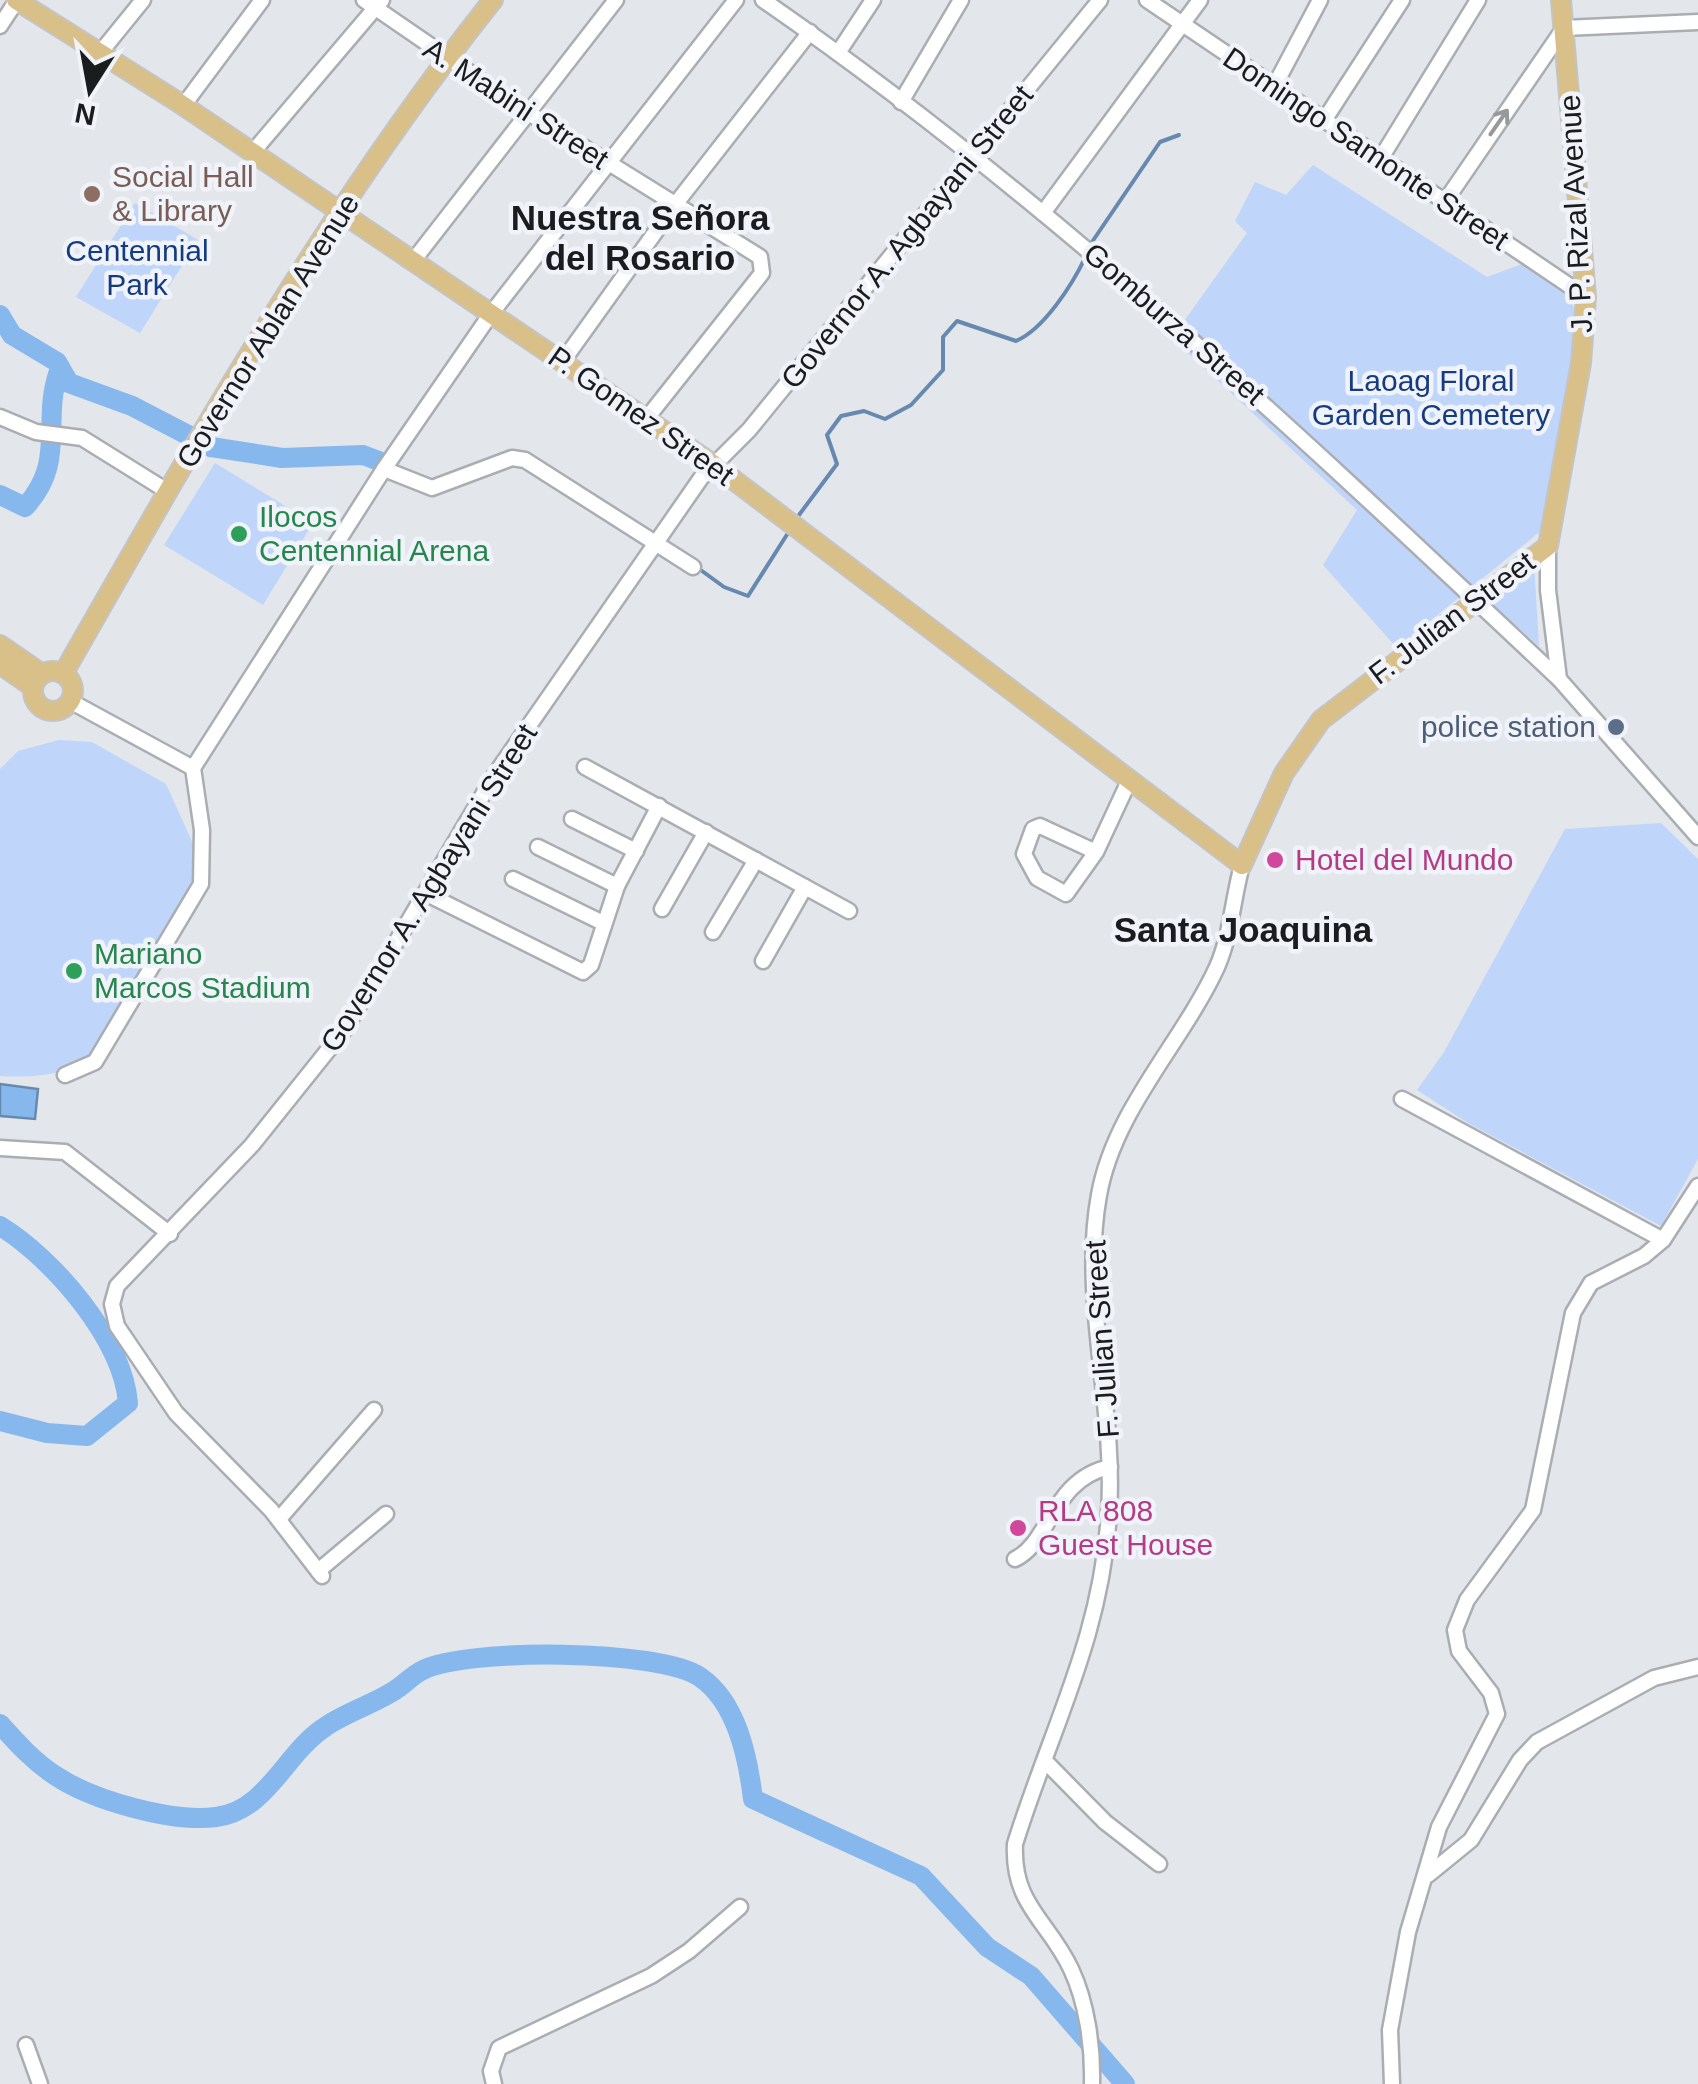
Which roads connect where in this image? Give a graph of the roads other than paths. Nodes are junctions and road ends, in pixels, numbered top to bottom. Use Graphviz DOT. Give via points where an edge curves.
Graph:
graph roads {
  1 [pos="17,0"];
  2 [pos="143,0"];
  3 [pos="262,0"];
  4 [pos="493,0"];
  5 [pos="616,0"];
  6 [pos="736,0"];
  7 [pos="763,0"];
  8 [pos="873,0"];
  9 [pos="960,0"];
  10 [pos="1100,0"];
  11 [pos="1147,0"];
  12 [pos="1200,0"];
  13 [pos="1320,0"];
  14 [pos="1402,0"];
  15 [pos="1478,0"];
  16 [pos="1558,2"];
  17 [pos="374,3"];
  18 [pos="1698,22"];
  19 [pos="0,26"];
  20 [pos="1184,26"];
  21 [pos="1564,28"];
  22 [pos="810,32"];
  23 [pos="100,53"];
  24 [pos="838,54"];
  25 [pos="446,60"];
  26 [pos="1275,85"];
  27 [pos="900,102"];
  28 [pos="184,106"];
  29 [pos="527,112"];
  30 [pos="1325,119"];
  31 [pos="252,152"];
  32 [pos="972,157"];
  33 [pos="1381,158"];
  34 [pos="606,164"];
  35 [pos="1444,203"];
  36 [pos="674,206"];
  37 [pos="1043,213"];
  38 [pos="340,214"];
  39 [pos="413,261"];
  40 [pos="1586,296"];
  41 [pos="490,315"];
  42 [pos="563,361"];
  43 [pos="0,416"];
  44 [pos="646,418"];
  45 [pos="713,464"];
  46 [pos="384,468"];
  47 [pos="168,491"];
  48 [pos="656,544"];
  49 [pos="1548,546"];
  50 [pos="693,567"];
  51 [pos="1477,601"];
  52 [pos="0,645"];
  53 [pos="0,664"];
  54 [pos="63,674"];
  55 [pos="1560,679"];
  56 [pos="38,681"];
  57 [pos="70,701"];
  58 [pos="193,768"];
  59 [pos="585,768"];
  60 [pos="1129,781"];
  61 [pos="659,806"];
  62 [pos="572,818"];
  63 [pos="706,832"];
  64 [pos="1698,838"];
  65 [pos="538,847"];
  66 [pos="636,851"];
  67 [pos="1096,852"];
  68 [pos="756,860"];
  69 [pos="1242,865"];
  70 [pos="513,880"];
  71 [pos="617,886"];
  72 [pos="806,887"];
  73 [pos="427,894"];
  74 [pos="662,909"];
  75 [pos="848,910"];
  76 [pos="602,922"];
  77 [pos="712,932"];
  78 [pos="763,960"];
  79 [pos="65,1075"];
  80 [pos="1402,1099"];
  81 [pos="0,1148"];
  82 [pos="1698,1186"];
  83 [pos="170,1234"];
  84 [pos="1663,1240"];
  85 [pos="374,1410"];
  86 [pos="1110,1467"];
  87 [pos="386,1514"];
  88 [pos="278,1518"];
  89 [pos="1015,1560"];
  90 [pos="1698,1668"];
  91 [pos="1046,1762"];
  92 [pos="1159,1864"];
  93 [pos="1428,1875"];
  94 [pos="740,1907"];
  95 [pos="26,2045"];
  96 [pos="1092,2079"];
  97 [pos="40,2084"];
  98 [pos="494,2084"];
  99 [pos="1392,2084"];
  1 -- 19 [label="street"];
  1 -- 23 [label="main road, P. Gomez Street"];
  2 -- 23 [label="street"];
  3 -- 28 [label="street"];
  4 -- 25 [label="main road, Governor Ablan Avenue"];
  5 -- 29 [label="street"];
  6 -- 34 [label="street"];
  7 -- 22 [label="street, Gomburza Street"];
  8 -- 24 [label="street"];
  9 -- 27 [label="street"];
  10 -- 32 [label="street, Governor A. Agbayani Street"];
  11 -- 20 [label="street, Domingo Samonte Street"];
  12 -- 20 [label="street"];
  13 -- 26 [label="street"];
  14 -- 30 [label="street"];
  15 -- 33 [label="street"];
  16 -- 21 [label="main road, J. P. Rizal Avenue"];
  17 -- 25 [label="street, A. Mabini Street"];
  17 -- 31 [label="street"];
  18 -- 21 [label="street"];
  20 -- 26 [label="street, Domingo Samonte Street"];
  20 -- 37 [label="street"];
  35 -- 21 [label="street, one-way"];
  21 -- 40 [label="main road, J. P. Rizal Avenue"];
  22 -- 24 [label="street, Gomburza Street"];
  22 -- 36 [label="street"];
  23 -- 28 [label="main road, P. Gomez Street"];
  24 -- 27 [label="street, Gomburza Street"];
  25 -- 29 [label="street, A. Mabini Street"];
  25 -- 38 [label="main road, Governor Ablan Avenue"];
  26 -- 30 [label="street, Domingo Samonte Street"];
  27 -- 32 [label="street, Gomburza Street"];
  28 -- 31 [label="main road, P. Gomez Street"];
  29 -- 34 [label="street, A. Mabini Street"];
  29 -- 39 [label="street"];
  30 -- 33 [label="street, Domingo Samonte Street"];
  31 -- 38 [label="main road, P. Gomez Street"];
  32 -- 37 [label="street, Gomburza Street"];
  32 -- 45 [label="street, Governor A. Agbayani Street" via="749,430"];
  33 -- 35 [label="street, Domingo Samonte Street"];
  34 -- 36 [label="street, A. Mabini Street"];
  34 -- 41 [label="street"];
  35 -- 40 [label="street, Domingo Samonte Street"];
  36 -- 42 [label="street"];
  36 -- 44 [label="street, A. Mabini Street" via="760,256 762,272"];
  37 -- 51 [label="street, Gomburza Street" via="1262,399"];
  38 -- 39 [label="main road, P. Gomez Street"];
  38 -- 47 [label="main road, Governor Ablan Avenue"];
  39 -- 41 [label="main road, P. Gomez Street"];
  40 -- 49 [label="main road, J. P. Rizal Avenue" via="1581,363"];
  41 -- 42 [label="main road, P. Gomez Street"];
  41 -- 46 [label="street"];
  42 -- 44 [label="main road, P. Gomez Street"];
  43 -- 47 [label="street" via="82,438"];
  44 -- 45 [label="main road, P. Gomez Street"];
  45 -- 48 [label="street, Governor A. Agbayani Street"];
  45 -- 60 [label="main road, P. Gomez Street"];
  46 -- 48 [label="street" via="432,488 512,458 525,460"];
  46 -- 58 [label="street"];
  47 -- 54 [label="main road, Governor Ablan Avenue"];
  48 -- 50 [label="street"];
  48 -- 73 [label="street, Governor A. Agbayani Street" via="494,776"];
  49 -- 51 [label="main road, F. Julian Street"];
  49 -- 55 [label="street"];
  51 -- 55 [label="street, Gomburza Street"];
  51 -- 69 [label="main road, F. Julian Street" via="1322,720 1284,773"];
  52 -- 56 [label="main road"];
  53 -- 56 [label="main road"];
  54 -- 56 [label="main road"];
  54 -- 57 [label="main road" via="71,683"];
  55 -- 64 [label="street, Gomburza Street"];
  56 -- 57 [label="main road" via="37,703 46,710"];
  57 -- 58 [label="street"];
  58 -- 79 [label="street" via="201,884 95,1062"];
  59 -- 61 [label="street"];
  60 -- 67 [label="street"];
  60 -- 69 [label="main road, P. Gomez Street"];
  61 -- 63 [label="street"];
  61 -- 66 [label="street"];
  62 -- 66 [label="street"];
  63 -- 68 [label="street"];
  63 -- 74 [label="street"];
  65 -- 71 [label="street"];
  66 -- 71 [label="street"];
  67 -- 67 [label="street" via="1040,826 1024,854 1037,878 1066,894"];
  68 -- 72 [label="street"];
  68 -- 77 [label="street"];
  69 -- 86 [label="street, F. Julian Street" via="1216,968 1134,1108 1100,1189 1096,1307"];
  70 -- 76 [label="street"];
  71 -- 76 [label="street"];
  72 -- 75 [label="street"];
  72 -- 78 [label="street"];
  73 -- 76 [label="street" via="583,972 591,966"];
  73 -- 83 [label="street, Governor A. Agbayani Street" via="346,1029"];
  80 -- 84 [label="street"];
  81 -- 83 [label="street" via="65,1152"];
  82 -- 84 [label="street"];
  83 -- 88 [label="street, Governor A. Agbayani Street" via="120,1279 112,1316 184,1424"];
  84 -- 93 [label="street" via="1582,1292 1532,1510 1467,1600 1458,1623 1456,1644 1491,1693 1497,1714 1446,1810"];
  85 -- 88 [label="street"];
  86 -- 89 [label="street" via="1092,1471 1066,1496 1028,1553"];
  86 -- 91 [label="street, F. Julian Street" via="1102,1579 1080,1670"];
  87 -- 88 [label="street, Governor A. Agbayani Street" via="320,1574"];
  90 -- 93 [label="street" via="1654,1678 1537,1742 1472,1840"];
  91 -- 92 [label="street" via="1105,1822"];
  91 -- 96 [label="street, F. Julian Street" via="1015,1844 1014,1868 1022,1898 1071,1969 1085,2011"];
  93 -- 99 [label="street" via="1394,1998"];
  94 -- 98 [label="street" via="651,1976 499,2048"];
  95 -- 97 [label="street"];
}
